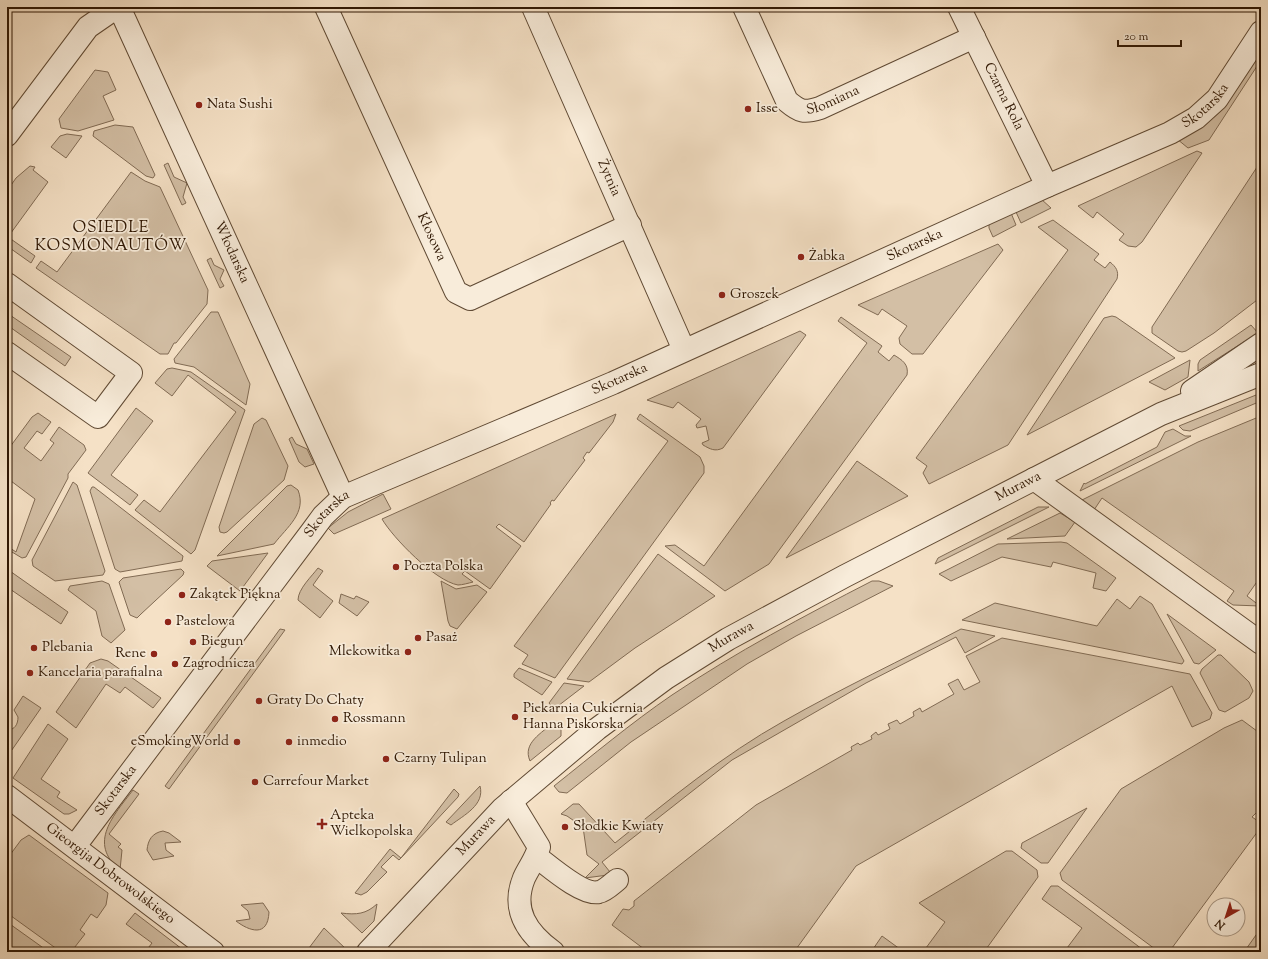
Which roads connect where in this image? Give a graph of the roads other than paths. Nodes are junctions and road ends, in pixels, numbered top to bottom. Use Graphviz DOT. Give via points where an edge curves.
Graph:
graph roads {
  1 [pos="118,7"];
  2 [pos="326,7"];
  3 [pos="533,7"];
  4 [pos="744,7"];
  5 [pos="959,7"];
  6 [pos="1261,32"];
  7 [pos="974,37"];
  8 [pos="7,135"];
  9 [pos="1047,186"];
  10 [pos="630,225"];
  11 [pos="7,284"];
  12 [pos="1261,344"];
  13 [pos="684,350"];
  14 [pos="7,353"];
  15 [pos="1261,374"];
  16 [pos="1160,414"];
  17 [pos="1034,479"];
  18 [pos="343,497"];
  19 [pos="1261,643"];
  20 [pos="7,796"];
  21 [pos="511,801"];
  22 [pos="75,846"];
  23 [pos="537,857"];
  24 [pos="617,880"];
  25 [pos="213,952"];
  26 [pos="368,952"];
  27 [pos="553,952"];
  1 -- 8 [label="street" via="88,27"];
  1 -- 18 [label="street, Włodarska"];
  2 -- 10 [label="street, Kłosowa" via="456,292 470,299"];
  3 -- 10 [label="street, Żytnia"];
  4 -- 7 [label="street, Słomiana" via="787,101 797,110 807,112"];
  5 -- 7 [label="street, Czarna Rola"];
  6 -- 9 [label="street, Skotarska" via="1217,99 1196,118 1170,133"];
  7 -- 9 [label="street, Czarna Rola"];
  9 -- 13 [label="street, Skotarska"];
  10 -- 13 [label="street, Żytnia"];
  11 -- 14 [label="street" via="131,373 98,417"];
  12 -- 16 [label="street, Murawa"];
  13 -- 18 [label="street, Skotarska" via="613,383"];
  15 -- 16 [label="street, Murawa"];
  16 -- 17 [label="street, Murawa"];
  17 -- 19 [label="street"];
  17 -- 21 [label="street, Murawa" via="728,639 666,678 597,729"];
  18 -- 22 [label="street, Skotarska" via="324,516"];
  20 -- 22 [label="street, Gieorgija Dobrowolskiego"];
  21 -- 23 [label="street" via="539,847"];
  21 -- 26 [label="street, Murawa"];
  22 -- 25 [label="street, Gieorgija Dobrowolskiego"];
  23 -- 24 [label="street" via="582,889 592,893 600,892"];
  23 -- 27 [label="street" via="525,876 520,890 519,905 524,921 535,938"];
}
